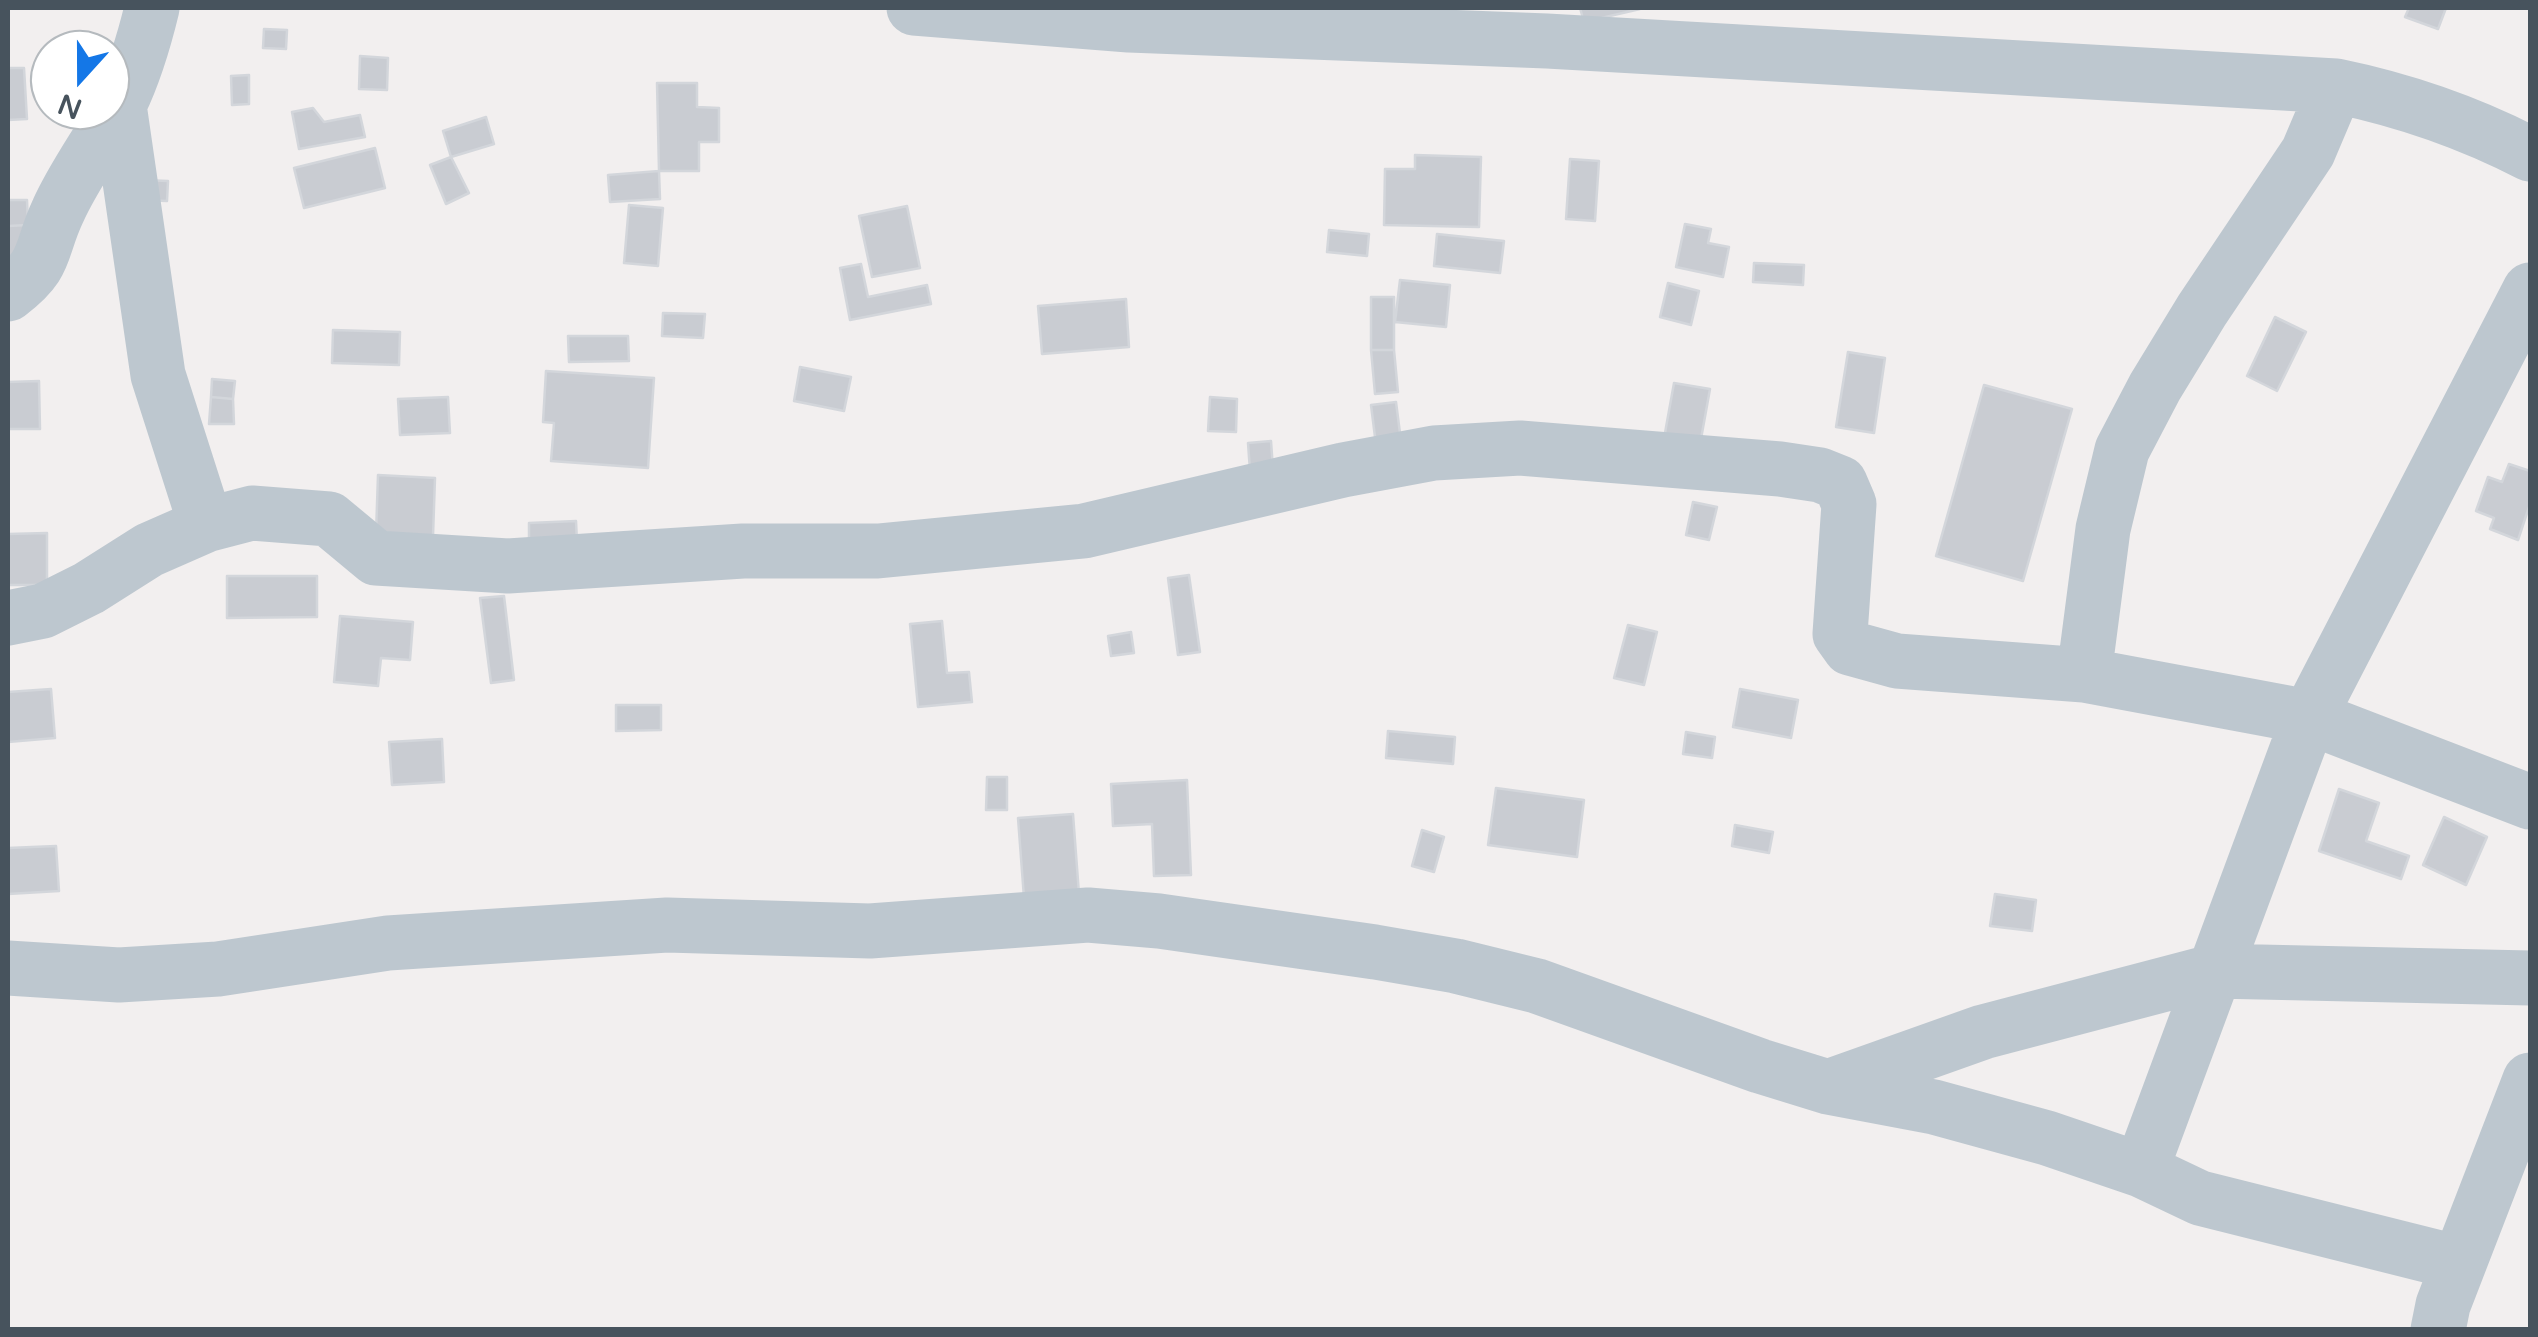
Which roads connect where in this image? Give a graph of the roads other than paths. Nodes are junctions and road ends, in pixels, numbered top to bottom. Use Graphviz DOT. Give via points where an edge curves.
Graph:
graph roads {
  1 [pos="152,8"];
  2 [pos="914,8"];
  3 [pos="130,78"];
  4 [pos="2336,86"];
  5 [pos="104,130"];
  6 [pos="122,130"];
  7 [pos="2530,154"];
  8 [pos="2530,290"];
  9 [pos="8,294"];
  10 [pos="206,525"];
  11 [pos="8,618"];
  12 [pos="2084,675"];
  13 [pos="2309,716"];
  14 [pos="2530,802"];
  15 [pos="8,968"];
  16 [pos="2215,971"];
  17 [pos="2530,978"];
  18 [pos="2530,1080"];
  19 [pos="1828,1087"];
  20 [pos="2141,1170"];
  21 [pos="2459,1262"];
  22 [pos="2438,1330"];
  1 -- 3 [label="street"];
  2 -- 4 [label="street" via="1129,25"];
  4 -- 7 [label="street" via="2393,98"];
  4 -- 12 [label="street" via="2308,152 2192,325 2122,450 2103,529"];
  5 -- 9 [label="street" via="57,213 44,257"];
  6 -- 10 [label="street" via="158,375"];
  8 -- 13 [label="street"];
  10 -- 11 [label="street" via="43,611"];
  10 -- 12 [label="street" via="252,513 298,514 329,519 376,558 508,566 878,550 1084,532 1434,452 1520,448 1830,479 1849,504 1840,634 1850,648 1897,660"];
  12 -- 13 [label="street"];
  13 -- 14 [label="street"];
  13 -- 16 [label="street"];
  15 -- 19 [label="street" via="120,975 218,969 388,943 667,925 870,931 1088,915 1456,966 1537,986"];
  16 -- 17 [label="street"];
  16 -- 19 [label="street" via="1983,1032"];
  16 -- 20 [label="street"];
  18 -- 21 [label="street"];
  19 -- 20 [label="street" via="1934,1107"];
  20 -- 21 [label="street" via="2200,1198"];
  21 -- 22 [label="street"];
}
